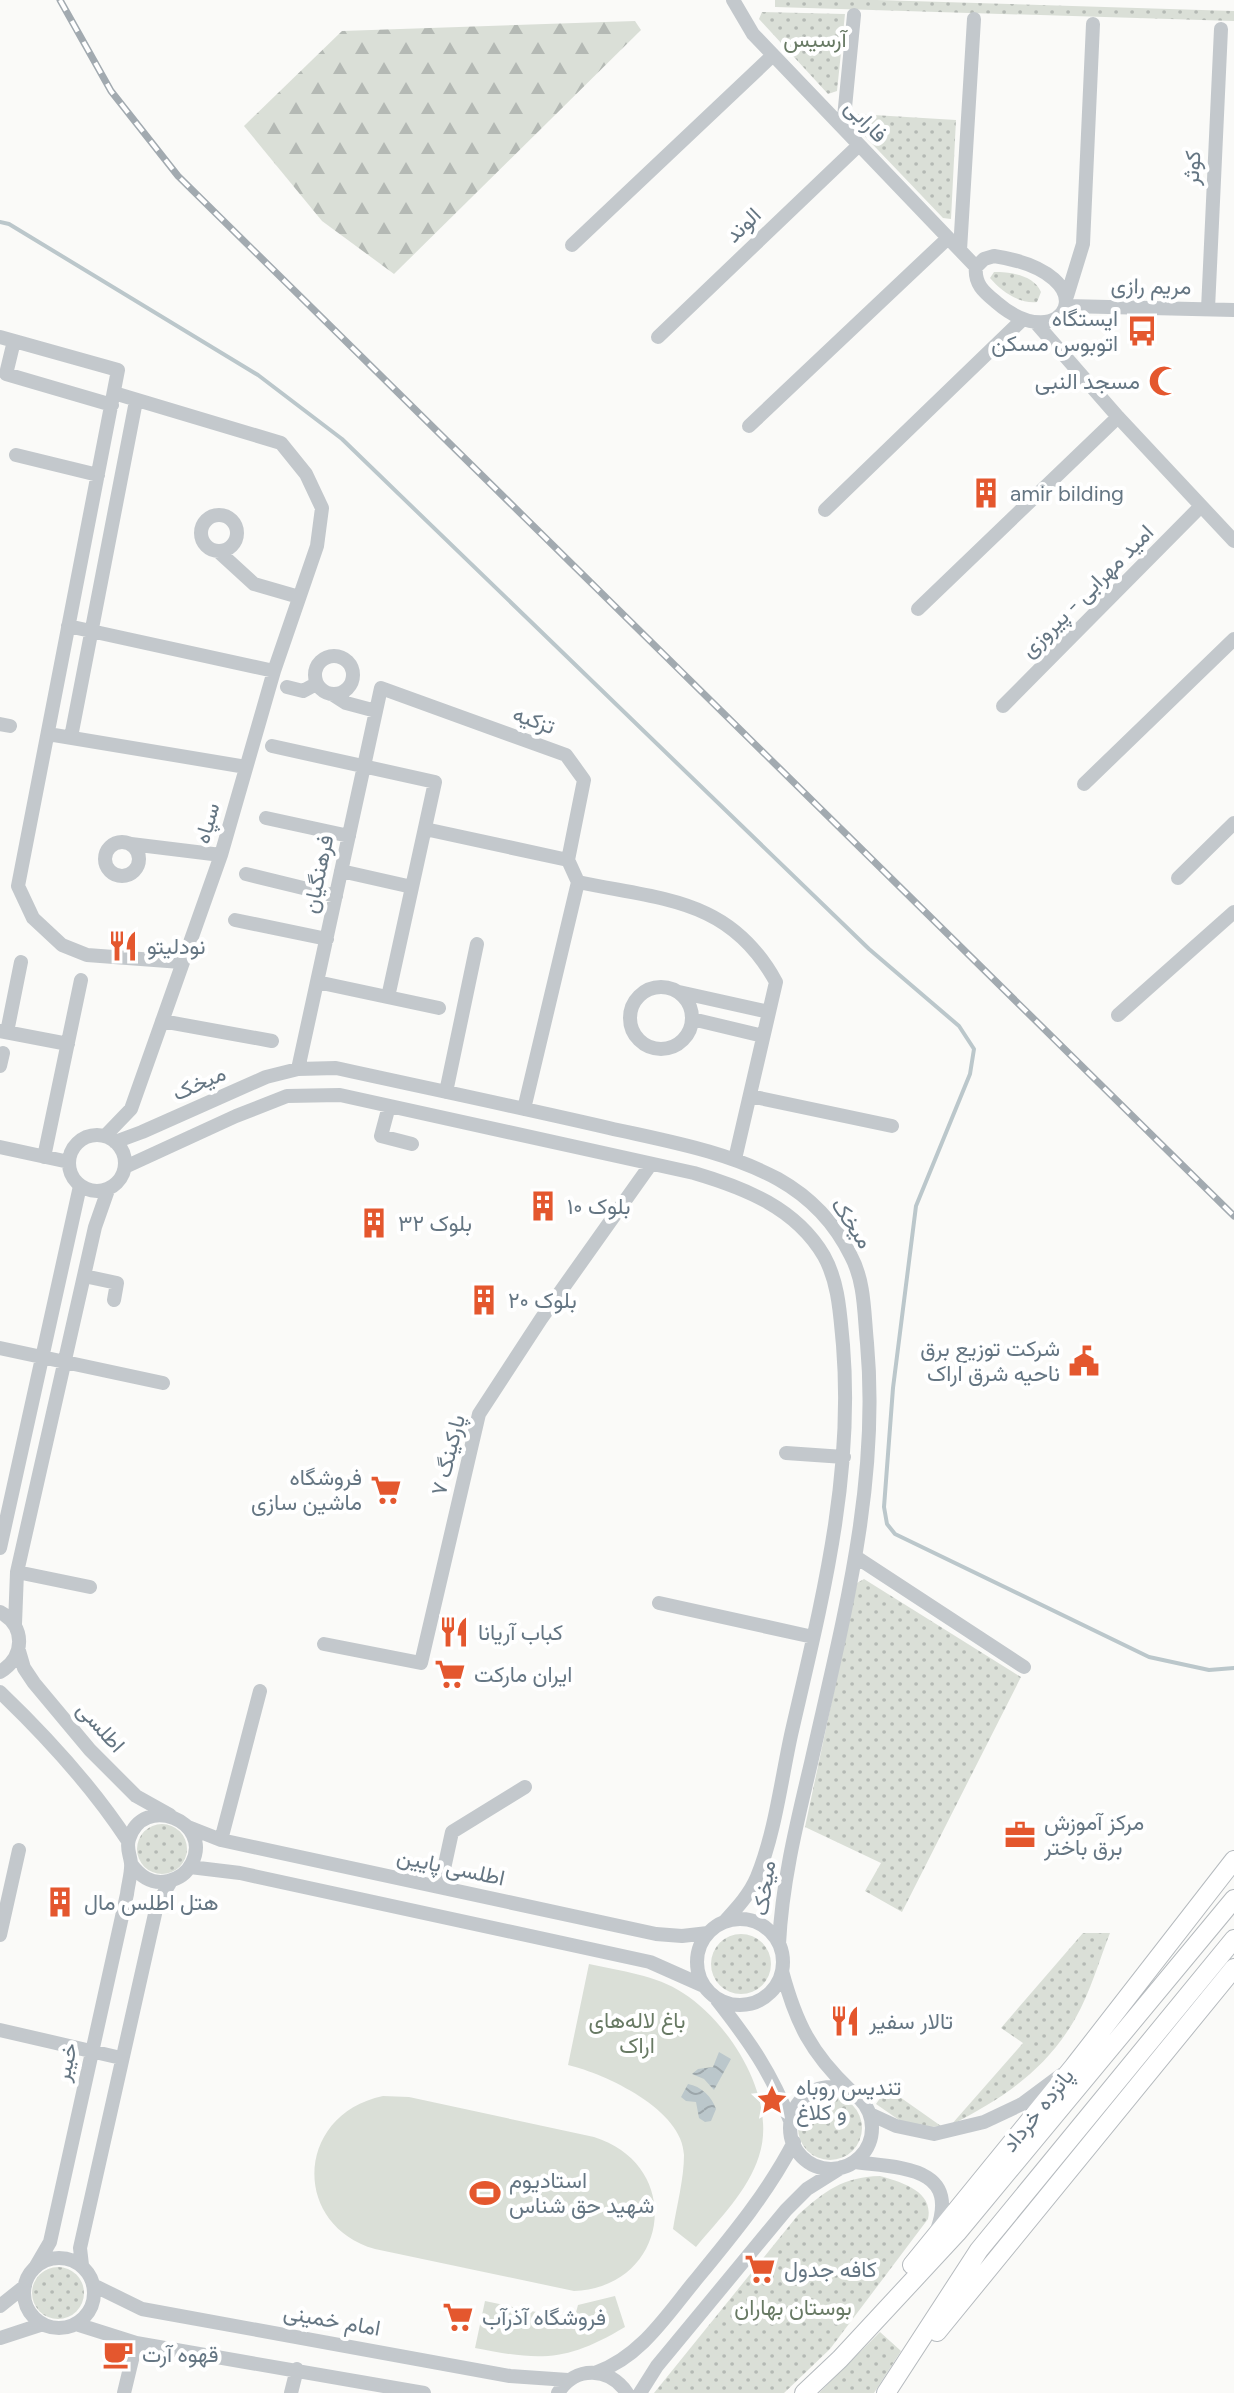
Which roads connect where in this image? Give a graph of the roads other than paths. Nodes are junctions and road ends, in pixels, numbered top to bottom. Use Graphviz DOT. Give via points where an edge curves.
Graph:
graph roads {
  1 [pos="733,0"];
  2 [pos="854,15"];
  3 [pos="974,19"];
  4 [pos="1093,24"];
  5 [pos="1221,29"];
  6 [pos="773,55"];
  7 [pos="843,128"];
  8 [pos="859,145"];
  9 [pos="948,238"];
  10 [pos="572,245"];
  11 [pos="960,250"];
  12 [pos="976,267"];
  13 [pos="1067,301"];
  14 [pos="1208,309"];
  15 [pos="1234,310"];
  16 [pos="1030,321"];
  17 [pos="658,337"];
  18 [pos="7,339"];
  19 [pos="113,399"];
  20 [pos="136,401"];
  21 [pos="1118,417"];
  22 [pos="749,426"];
  23 [pos="16,455"];
  24 [pos="98,475"];
  25 [pos="1201,506"];
  26 [pos="825,510"];
  27 [pos="1234,541"];
  28 [pos="219,552"];
  29 [pos="299,597"];
  30 [pos="918,609"];
  31 [pos="68,626"];
  32 [pos="91,631"];
  33 [pos="1234,639"];
  34 [pos="274,671"];
  35 [pos="316,684"];
  36 [pos="287,687"];
  37 [pos="381,688"];
  38 [pos="332,694"];
  39 [pos="1003,706"];
  40 [pos="376,711"];
  41 [pos="48,734"];
  42 [pos="71,737"];
  43 [pos="272,746"];
  44 [pos="364,766"];
  45 [pos="246,767"];
  46 [pos="1084,784"];
  47 [pos="266,818"];
  48 [pos="1234,823"];
  49 [pos="425,829"];
  50 [pos="349,836"];
  51 [pos="131,844"];
  52 [pos="221,855"];
  53 [pos="568,860"];
  54 [pos="341,871"];
  55 [pos="246,874"];
  56 [pos="1178,878"];
  57 [pos="578,882"];
  58 [pos="412,887"];
  59 [pos="336,896"];
  60 [pos="1234,912"];
  61 [pos="235,920"];
  62 [pos="327,939"];
  63 [pos="477,944"];
  64 [pos="21,962"];
  65 [pos="181,962"];
  66 [pos="81,980"];
  67 [pos="317,982"];
  68 [pos="678,992"];
  69 [pos="388,997"];
  70 [pos="439,1008"];
  71 [pos="769,1012"];
  72 [pos="1118,1015"];
  73 [pos="692,1019"];
  74 [pos="162,1021"];
  75 [pos="3,1031"];
  76 [pos="763,1036"];
  77 [pos="272,1041"];
  78 [pos="68,1044"];
  79 [pos="298,1069"];
  80 [pos="446,1092"];
  81 [pos="750,1096"];
  82 [pos="389,1106"];
  83 [pos="524,1109"];
  84 [pos="892,1126"];
  85 [pos="110,1139"];
  86 [pos="412,1144"];
  87 [pos="0,1147"];
  88 [pos="44,1157"];
  89 [pos="735,1159"];
  90 [pos="69,1162"];
  91 [pos="651,1164"];
  92 [pos="125,1167"];
  93 [pos="80,1186"];
  94 [pos="108,1190"];
  95 [pos="84,1276"];
  96 [pos="114,1300"];
  97 [pos="0,1348"];
  98 [pos="42,1357"];
  99 [pos="64,1362"];
  100 [pos="163,1383"];
  101 [pos="786,1453"];
  102 [pos="844,1457"];
  103 [pos="0,1548"];
  104 [pos="856,1557"];
  105 [pos="17,1572"];
  106 [pos="90,1587"];
  107 [pos="659,1603"];
  108 [pos="0,1612"];
  109 [pos="15,1624"];
  110 [pos="813,1637"];
  111 [pos="324,1644"];
  112 [pos="19,1651"];
  113 [pos="1024,1667"];
  114 [pos="0,1672"];
  115 [pos="260,1691"];
  116 [pos="0,1692"];
  117 [pos="525,1787"];
  118 [pos="171,1815"];
  119 [pos="188,1827"];
  120 [pos="221,1840"];
  121 [pos="128,1841"];
  122 [pos="19,1850"];
  123 [pos="1234,1860"];
  124 [pos="131,1864"];
  125 [pos="190,1867"];
  126 [pos="171,1881"];
  127 [pos="440,1887"];
  128 [pos="477,1896"];
  129 [pos="1234,1899"];
  130 [pos="725,1921"];
  131 [pos="472,1924"];
  132 [pos="708,1933"];
  133 [pos="0,1935"];
  134 [pos="1234,1939"];
  135 [pos="779,1944"];
  136 [pos="1234,1968"];
  137 [pos="782,1971"];
  138 [pos="709,1991"];
  139 [pos="0,2030"];
  140 [pos="91,2051"];
  141 [pos="121,2058"];
  142 [pos="1074,2066"];
  143 [pos="854,2093"];
  144 [pos="870,2114"];
  145 [pos="791,2123"];
  146 [pos="794,2142"];
  147 [pos="848,2164"];
  148 [pos="935,2236"];
  149 [pos="82,2265"];
  150 [pos="36,2266"];
  151 [pos="93,2285"];
  152 [pos="25,2286"];
  153 [pos="0,2306"];
  154 [pos="43,2324"];
  155 [pos="76,2324"];
  156 [pos="0,2338"];
  157 [pos="136,2343"];
  158 [pos="840,2359"];
  159 [pos="297,2369"];
  160 [pos="597,2372"];
  161 [pos="568,2380"];
  162 [pos="124,2393"];
  163 [pos="291,2393"];
  164 [pos="424,2393"];
  165 [pos="558,2393"];
  166 [pos="627,2393"];
  167 [pos="640,2393"];
  168 [pos="804,2393"];
  169 [pos="887,2393"];
  1 -- 6 [label="street, فارابی"];
  2 -- 7 [label="street"];
  3 -- 11 [label="street"];
  4 -- 13 [label="street" via="1083,244"];
  5 -- 14 [label="street, کوثر"];
  6 -- 7 [label="street, فارابی"];
  6 -- 10 [label="street"];
  7 -- 8 [label="street, فارابی"];
  8 -- 9 [label="street, فارابی"];
  8 -- 17 [label="street, الوند"];
  9 -- 11 [label="street, فارابی"];
  9 -- 22 [label="street"];
  11 -- 12 [label="street, فارابی"];
  12 -- 13 [label="street" via="994,256 1027,264 1055,278"];
  12 -- 16 [label="street, فارابی" via="981,289"];
  13 -- 14 [label="street, مریم رازی"];
  13 -- 16 [label="street" via="1056,319"];
  14 -- 15 [label="street, مریم رازی"];
  16 -- 21 [label="street"];
  16 -- 26 [label="street"];
  18 -- 19 [label="street" via="118,370"];
  18 -- 19 [label="street" via="6,374"];
  19 -- 20 [label="street"];
  19 -- 24 [label="street"];
  20 -- 29 [label="street, سپاه" via="281,443 306,474 322,508 317,546"];
  20 -- 32 [label="street"];
  21 -- 25 [label="street"];
  21 -- 30 [label="street"];
  23 -- 24 [label="street"];
  24 -- 31 [label="street"];
  25 -- 27 [label="street"];
  25 -- 39 [label="street, امید مهرابی - پیروزی"];
  28 -- 29 [label="street" via="254,584"];
  29 -- 34 [label="street, سپاه"];
  31 -- 32 [label="street"];
  31 -- 41 [label="street"];
  32 -- 34 [label="street"];
  32 -- 42 [label="street"];
  33 -- 46 [label="street"];
  34 -- 45 [label="street, سپاه"];
  35 -- 36 [label="street" via="303,691"];
  35 -- 38 [label="street"];
  35 -- 38 [label="street" via="321,660 332,655 345,658 352,681 344,691"];
  37 -- 40 [label="street, فرهنگیان"];
  37 -- 53 [label="street, تزکیه" via="566,755 584,780"];
  38 -- 40 [label="street"];
  40 -- 44 [label="street, فرهنگیان"];
  41 -- 42 [label="street"];
  41 -- 65 [label="street" via="18,886 33,918 62,945 87,955"];
  42 -- 45 [label="street"];
  43 -- 44 [label="street"];
  44 -- 49 [label="street" via="435,782"];
  44 -- 50 [label="street, فرهنگیان"];
  45 -- 52 [label="street, سپاه"];
  47 -- 50 [label="street"];
  48 -- 56 [label="street"];
  49 -- 53 [label="street"];
  49 -- 58 [label="street"];
  50 -- 54 [label="street, فرهنگیان"];
  51 -- 52 [label="street"];
  52 -- 65 [label="street, سپاه"];
  53 -- 57 [label="street"];
  54 -- 58 [label="street"];
  54 -- 59 [label="street, فرهنگیان"];
  55 -- 59 [label="street"];
  57 -- 71 [label="street" via="699,908 736,929 776,982"];
  57 -- 83 [label="street"];
  58 -- 69 [label="street"];
  59 -- 62 [label="street, فرهنگیان"];
  60 -- 72 [label="street"];
  61 -- 62 [label="street"];
  62 -- 67 [label="street, فرهنگیان"];
  63 -- 80 [label="street"];
  64 -- 75 [label="street"];
  65 -- 74 [label="street, سپاه"];
  66 -- 78 [label="street"];
  67 -- 69 [label="street"];
  67 -- 79 [label="street, فرهنگیان"];
  68 -- 71 [label="street"];
  68 -- 73 [label="street" via="691,1008"];
  68 -- 73 [label="street" via="658,987 639,996 630,1015 634,1034 649,1047 669,1048 686,1038"];
  69 -- 70 [label="street"];
  71 -- 76 [label="street"];
  73 -- 76 [label="street"];
  74 -- 77 [label="street"];
  74 -- 85 [label="street, سپاه" via="131,1109"];
  75 -- 78 [label="street"];
  76 -- 81 [label="street"];
  78 -- 88 [label="street"];
  79 -- 80 [label="street, میخک" via="336,1068"];
  79 -- 85 [label="street, میخک" via="266,1077 155,1127"];
  80 -- 83 [label="street, میخک"];
  81 -- 84 [label="street"];
  81 -- 89 [label="street"];
  82 -- 86 [label="street" via="381,1136"];
  82 -- 91 [label="street, میخک"];
  82 -- 92 [label="street, میخک" via="340,1095 287,1096"];
  83 -- 89 [label="street, میخک"];
  85 -- 90 [label="street" via="85,1138"];
  85 -- 92 [label="street" via="122,1151"];
  87 -- 88 [label="street"];
  88 -- 90 [label="street"];
  89 -- 104 [label="street, میخک" via="799,1192 820,1210 853,1258 862,1288 870,1429"];
  90 -- 93 [label="street"];
  91 -- 102 [label="street, میخک" via="736,1186 768,1201 802,1229 824,1257 837,1292 841,1329"];
  91 -- 111 [label="street, پارکینگ ۷" via="479,1414 421,1663"];
  92 -- 94 [label="street"];
  93 -- 94 [label="street"];
  93 -- 98 [label="street"];
  94 -- 95 [label="street"];
  95 -- 96 [label="street" via="117,1283"];
  95 -- 99 [label="street"];
  97 -- 98 [label="street"];
  98 -- 99 [label="street"];
  98 -- 103 [label="street"];
  99 -- 100 [label="street"];
  99 -- 105 [label="street"];
  101 -- 102 [label="street"];
  102 -- 110 [label="street, میخک" via="834,1545"];
  104 -- 113 [label="street"];
  104 -- 135 [label="street, میخک" via="794,1834"];
  105 -- 106 [label="street"];
  105 -- 109 [label="street"];
  107 -- 110 [label="street"];
  108 -- 109 [label="street"];
  109 -- 112 [label="street, اطلسی"];
  110 -- 130 [label="street, میخک" via="757,1877"];
  112 -- 114 [label="street"];
  112 -- 118 [label="street, اطلسی" via="34,1683 90,1750 136,1796"];
  115 -- 120 [label="street"];
  116 -- 121 [label="street" via="72,1767"];
  117 -- 127 [label="street" via="452,1832"];
  118 -- 119 [label="street"];
  118 -- 121 [label="street" via="139,1822"];
  119 -- 120 [label="street, اطلسی پایین"];
  119 -- 125 [label="street" via="196,1846"];
  120 -- 127 [label="street, اطلسی پایین"];
  121 -- 124 [label="street"];
  122 -- 133 [label="street"];
  123 -- 142 [label="main road, پانزده خرداد"];
  124 -- 126 [label="street" via="148,1880"];
  124 -- 140 [label="street, خیبر"];
  125 -- 126 [label="street"];
  125 -- 131 [label="street" via="240,1873"];
  126 -- 141 [label="street" via="157,1905"];
  127 -- 128 [label="street, اطلسی پایین"];
  128 -- 131 [label="street"];
  128 -- 132 [label="street, اطلسی پایین" via="656,1934"];
  129 -- 158 [label="main road, پانزده خرداد" via="957,2233"];
  130 -- 132 [label="street"];
  130 -- 135 [label="street" via="751,1919"];
  131 -- 138 [label="street" via="650,1962"];
  132 -- 138 [label="street" via="697,1959"];
  134 -- 169 [label="main road, پانزده خرداد" via="979,2250"];
  135 -- 137 [label="street"];
  136 -- 169 [label="main road, پانزده خرداد"];
  137 -- 138 [label="street" via="776,1985 755,2002 727,2003"];
  137 -- 143 [label="street" via="800,2029 831,2072"];
  138 -- 145 [label="street" via="775,2082"];
  139 -- 140 [label="street"];
  140 -- 141 [label="street"];
  140 -- 150 [label="street, خیبر" via="50,2242"];
  141 -- 149 [label="street" via="80,2248"];
  142 -- 144 [label="street" via="1022,2104 984,2122 934,2134"];
  142 -- 148 [label="main road, پانزده خرداد"];
  143 -- 144 [label="street"];
  143 -- 145 [label="street" via="841,2087 814,2090 795,2109"];
  144 -- 147 [label="street" via="870,2141"];
  145 -- 146 [label="street"];
  146 -- 147 [label="street" via="816,2166"];
  146 -- 160 [label="street, امام خمینی" via="759,2203 642,2344 616,2366"];
  147 -- 148 [label="street" via="911,2170 931,2179 943,2194"];
  147 -- 167 [label="street" via="807,2189 786,2210"];
  148 -- 158 [label="main road, پانزده خرداد"];
  149 -- 150 [label="street" via="58,2258"];
  149 -- 151 [label="street"];
  150 -- 152 [label="street"];
  151 -- 155 [label="street" via="91,2307"];
  151 -- 161 [label="street, امام خمینی" via="142,2309 510,2376"];
  152 -- 153 [label="street"];
  152 -- 154 [label="street" via="28,2309"];
  154 -- 155 [label="street"];
  154 -- 156 [label="street"];
  155 -- 157 [label="street"];
  157 -- 159 [label="street"];
  157 -- 162 [label="street"];
  158 -- 168 [label="main road, پانزده خرداد"];
  159 -- 163 [label="street"];
  159 -- 164 [label="street"];
  160 -- 161 [label="street, امام خمینی"];
  160 -- 166 [label="street"];
  161 -- 165 [label="street"];
}
